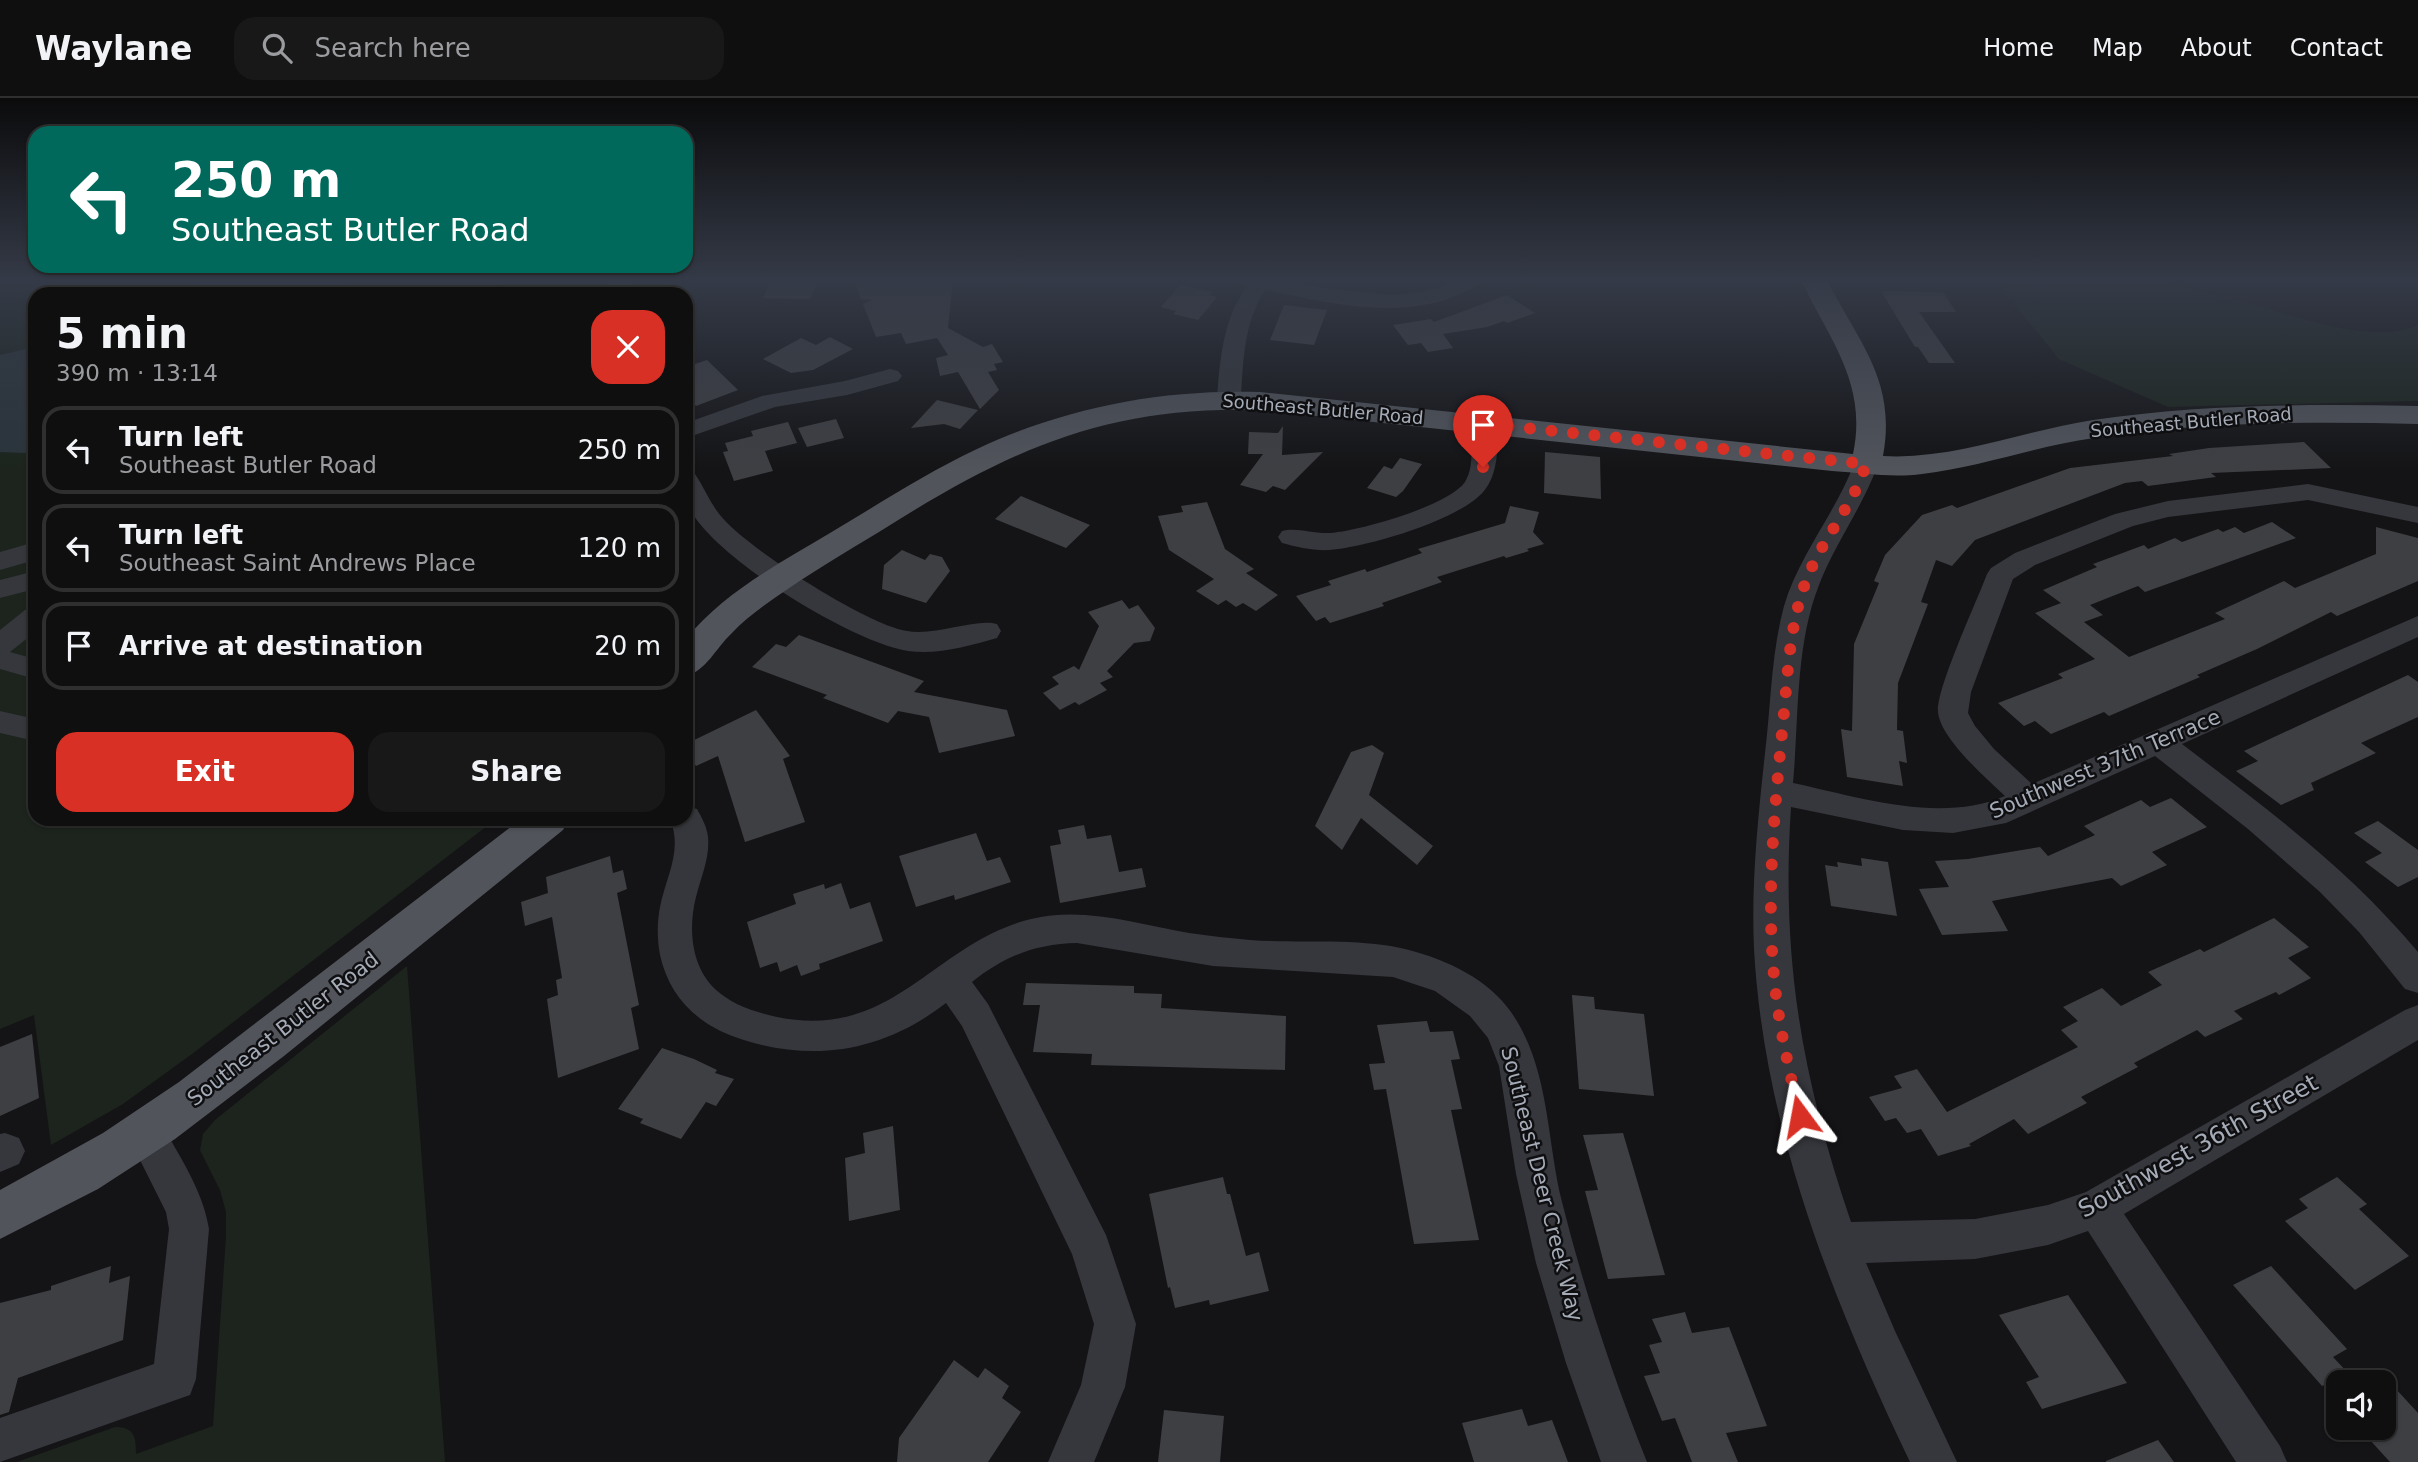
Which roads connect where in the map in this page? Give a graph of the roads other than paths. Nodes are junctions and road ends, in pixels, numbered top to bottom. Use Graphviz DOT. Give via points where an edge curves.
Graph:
graph roads {
  1 [pos="1235,342"];
  2 [pos="1847,342"];
  3 [pos="890,376"];
  4 [pos="1229,399"];
  5 [pos="2418,415"];
  6 [pos="1487,424"];
  7 [pos="693,429"];
  8 [pos="1866,464"];
  9 [pos="693,491"];
  10 [pos="2418,515"];
  11 [pos="1291,537"];
  12 [pos="28,553"];
  13 [pos="0,561"];
  14 [pos="783,576"];
  15 [pos="28,582"];
  16 [pos="0,589"];
  17 [pos="28,623"];
  18 [pos="2418,626"];
  19 [pos="987,631"];
  20 [pos="0,645"];
  21 [pos="693,656"];
  22 [pos="0,659"];
  23 [pos="28,666"];
  24 [pos="0,722"];
  25 [pos="28,728"];
  26 [pos="2159,743"];
  27 [pos="1777,792"];
  28 [pos="2029,800"];
  29 [pos="540,826"];
  30 [pos="688,826"];
  31 [pos="949,978"];
  32 [pos="2418,978"];
  33 [pos="2418,1021"];
  34 [pos="146,1134"];
  35 [pos="2097,1208"];
  36 [pos="0,1215"];
  37 [pos="1839,1243"];
  38 [pos="0,1441"];
  39 [pos="1071,1462"];
  40 [pos="1624,1462"];
  41 [pos="1934,1462"];
  42 [pos="2264,1462"];
  1 -- 4 [label="street"];
  2 -- 8 [label="main road" via="1869,390 1875,419"];
  3 -- 7 [label="street" via="771,401"];
  4 -- 6 [label="main road, Southeast Butler Road"];
  4 -- 14 [label="main road, Southeast Butler Road" via="1138,408 1022,440 941,481"];
  5 -- 8 [label="main road, Southeast Butler Road" via="2323,413 2175,420 2056,436 1903,467"];
  6 -- 8 [label="main road, Southeast Butler Road"];
  6 -- 11 [label="street" via="1483,467 1474,487 1457,501 1353,538 1320,542"];
  8 -- 27 [label="street" via="1860,484 1821,549 1798,609"];
  9 -- 14 [label="street" via="712,522"];
  10 -- 28 [label="street" via="2308,492 2168,509 2113,524 2025,559 2001,574 1955,692 1952,713 1983,758"];
  12 -- 13 [label="street"];
  14 -- 19 [label="street" via="837,612 897,639 943,643"];
  14 -- 21 [label="main road, Southeast Butler Road" via="736,609"];
  15 -- 16 [label="street"];
  17 -- 20 [label="street"];
  18 -- 26 [label="street, Southwest 37th Terrace"];
  22 -- 23 [label="street"];
  24 -- 25 [label="street"];
  26 -- 28 [label="street, Southwest 37th Terrace"];
  26 -- 32 [label="street" via="2321,872 2358,906"];
  27 -- 28 [label="street, Southwest 37th Terrace" via="1903,818 1953,820 1995,814"];
  27 -- 37 [label="street" via="1771,934 1778,1010 1800,1116"];
  29 -- 34 [label="main road, Southeast Butler Road"];
  30 -- 31 [label="street, Southeast Deer Creek Way" via="693,842 678,903 677,950 685,975 700,998 722,1014 779,1034 814,1037 844,1033 903,1012"];
  31 -- 39 [label="street" via="975,1015 1091,1249 1115,1324 1103,1387"];
  31 -- 40 [label="street, Southeast Deer Creek Way" via="981,953 1006,941 1063,928 1210,951 1373,958 1410,965 1463,988 1500,1025 1513,1050 1543,1206 1592,1383"];
  33 -- 35 [label="street, Southwest 36th Street"];
  34 -- 36 [label="main road, Southeast Butler Road"];
  34 -- 38 [label="street" via="186,1209 189,1229 174,1379"];
  35 -- 37 [label="street, Southwest 36th Street" via="2048,1225 1975,1239"];
  35 -- 42 [label="street"];
  37 -- 41 [label="street" via="1881,1353"];
}
